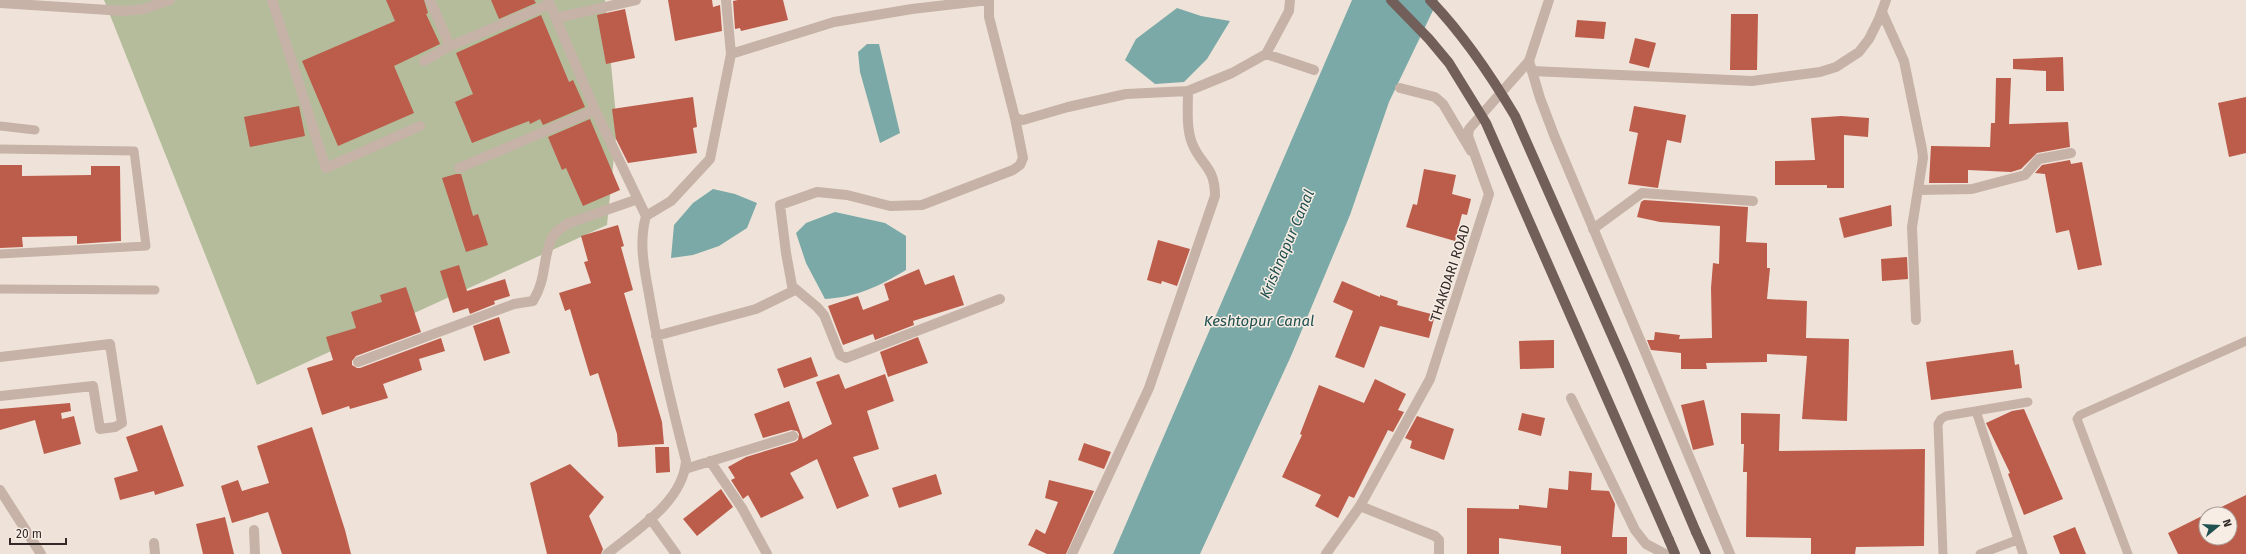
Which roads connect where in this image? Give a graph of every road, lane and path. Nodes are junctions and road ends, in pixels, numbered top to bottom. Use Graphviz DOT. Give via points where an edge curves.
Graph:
graph roads {
  1 [pos="170,0"];
  2 [pos="272,0"];
  3 [pos="430,0"];
  4 [pos="636,0"];
  5 [pos="726,0"];
  6 [pos="989,0"];
  7 [pos="996,0"];
  8 [pos="1290,0"];
  9 [pos="1391,0"];
  10 [pos="1430,0"];
  11 [pos="1549,0"];
  12 [pos="1886,0"];
  13 [pos="549,2"];
  14 [pos="0,4"];
  15 [pos="1882,12"];
  16 [pos="556,18"];
  17 [pos="448,47"];
  18 [pos="731,54"];
  19 [pos="1266,54"];
  20 [pos="424,61"];
  21 [pos="1529,61"];
  22 [pos="1314,70"];
  23 [pos="1532,71"];
  24 [pos="1400,88"];
  25 [pos="1188,91"];
  26 [pos="595,110"];
  27 [pos="1015,118"];
  28 [pos="0,126"];
  29 [pos="420,126"];
  30 [pos="35,130"];
  31 [pos="0,149"];
  32 [pos="2071,153"];
  33 [pos="1479,165"];
  34 [pos="459,168"];
  35 [pos="1918,190"];
  36 [pos="638,199"];
  37 [pos="1753,201"];
  38 [pos="646,216"];
  39 [pos="1593,229"];
  40 [pos="0,254"];
  41 [pos="792,286"];
  42 [pos="0,289"];
  43 [pos="155,290"];
  44 [pos="1000,300"];
  45 [pos="1916,320"];
  46 [pos="656,336"];
  47 [pos="2246,341"];
  48 [pos="0,357"];
  49 [pos="358,362"];
  50 [pos="0,396"];
  51 [pos="1571,398"];
  52 [pos="2028,402"];
  53 [pos="1976,411"];
  54 [pos="793,436"];
  55 [pos="710,461"];
  56 [pos="685,469"];
  57 [pos="0,490"];
  58 [pos="1360,506"];
  59 [pos="650,518"];
  60 [pos="254,530"];
  61 [pos="2017,540"];
  62 [pos="154,543"];
  63 [pos="41,554"];
  64 [pos="155,554"];
  65 [pos="255,554"];
  66 [pos="607,554"];
  67 [pos="676,554"];
  68 [pos="767,554"];
  69 [pos="1072,554"];
  70 [pos="1326,554"];
  71 [pos="1439,554"];
  72 [pos="1665,554"];
  73 [pos="1676,554"];
  74 [pos="1706,554"];
  75 [pos="1730,554"];
  76 [pos="1943,554"];
  77 [pos="1980,554"];
  78 [pos="2023,554"];
  79 [pos="2128,554"];
  1 -- 14 [label="street" via="144,9 124,11"];
  2 -- 29 [label="street" via="326,168"];
  3 -- 17 [label="street"];
  4 -- 16 [label="street"];
  5 -- 18 [label="street"];
  6 -- 7 [label="street"];
  6 -- 18 [label="street" via="834,22"];
  6 -- 27 [label="street" via="989,17"];
  8 -- 19 [label="street" via="1289,11"];
  9 -- 73 [label="main road, bridge" via="1449,63 1486,123"];
  10 -- 74 [label="main road, bridge" via="1469,44 1515,116"];
  11 -- 21 [label="street, THAKDARI ROAD"];
  12 -- 15 [label="street"];
  13 -- 16 [label="street"];
  13 -- 17 [label="street"];
  15 -- 23 [label="street" via="1869,39 1859,52 1836,67 1795,76 1752,80"];
  15 -- 35 [label="street" via="1904,61 1922,149"];
  16 -- 26 [label="street"];
  17 -- 20 [label="street"];
  18 -- 38 [label="street" via="710,159 671,201"];
  19 -- 22 [label="street"];
  19 -- 25 [label="street" via="1232,73"];
  21 -- 23 [label="street"];
  21 -- 33 [label="street, THAKDARI ROAD" via="1469,129 1468,136"];
  23 -- 39 [label="street" via="1554,135"];
  24 -- 33 [label="street" via="1436,97 1443,104"];
  25 -- 27 [label="street" via="1126,94 1024,120"];
  25 -- 69 [label="street" via="1191,142 1210,169 1215,182 1215,196 1149,388"];
  26 -- 34 [label="street"];
  26 -- 36 [label="street"];
  27 -- 41 [label="street" via="1023,158 1020,165 922,205 890,206 847,195 816,192 780,205"];
  28 -- 30 [label="lane"];
  31 -- 40 [label="lane" via="134,150 146,246"];
  32 -- 35 [label="street" via="2039,159 2025,175 1972,189"];
  33 -- 58 [label="street, THAKDARI ROAD" via="1488,189 1488,204 1430,379"];
  35 -- 45 [label="street" via="1912,237"];
  36 -- 38 [label="street"];
  36 -- 49 [label="street" via="569,223 559,229 552,237 541,288 532,301 514,304"];
  37 -- 39 [label="street" via="1642,193"];
  38 -- 46 [label="street" via="641,233"];
  39 -- 75 [label="street"];
  41 -- 44 [label="street" via="824,315 840,355 846,358"];
  41 -- 46 [label="street" via="793,291 756,308"];
  42 -- 43 [label="lane"];
  46 -- 56 [label="street" via="686,461"];
  47 -- 79 [label="lane" via="2080,415 2077,419"];
  48 -- 50 [label="street" via="110,344 122,423 115,427 100,428 93,386"];
  51 -- 72 [label="street" via="1635,530 1646,544"];
  52 -- 53 [label="lane"];
  53 -- 61 [label="lane"];
  53 -- 76 [label="lane" via="1946,416 1938,424"];
  54 -- 55 [label="street"];
  55 -- 56 [label="street"];
  55 -- 68 [label="street" via="742,508"];
  56 -- 59 [label="street" via="673,495"];
  57 -- 63 [label="street"];
  58 -- 70 [label="street, THAKDARI ROAD"];
  58 -- 71 [label="street" via="1435,536 1439,540"];
  59 -- 66 [label="street"];
  59 -- 67 [label="street"];
  60 -- 65 [label="street"];
  61 -- 77 [label="lane"];
  61 -- 78 [label="lane"];
  62 -- 64 [label="street"];
}
